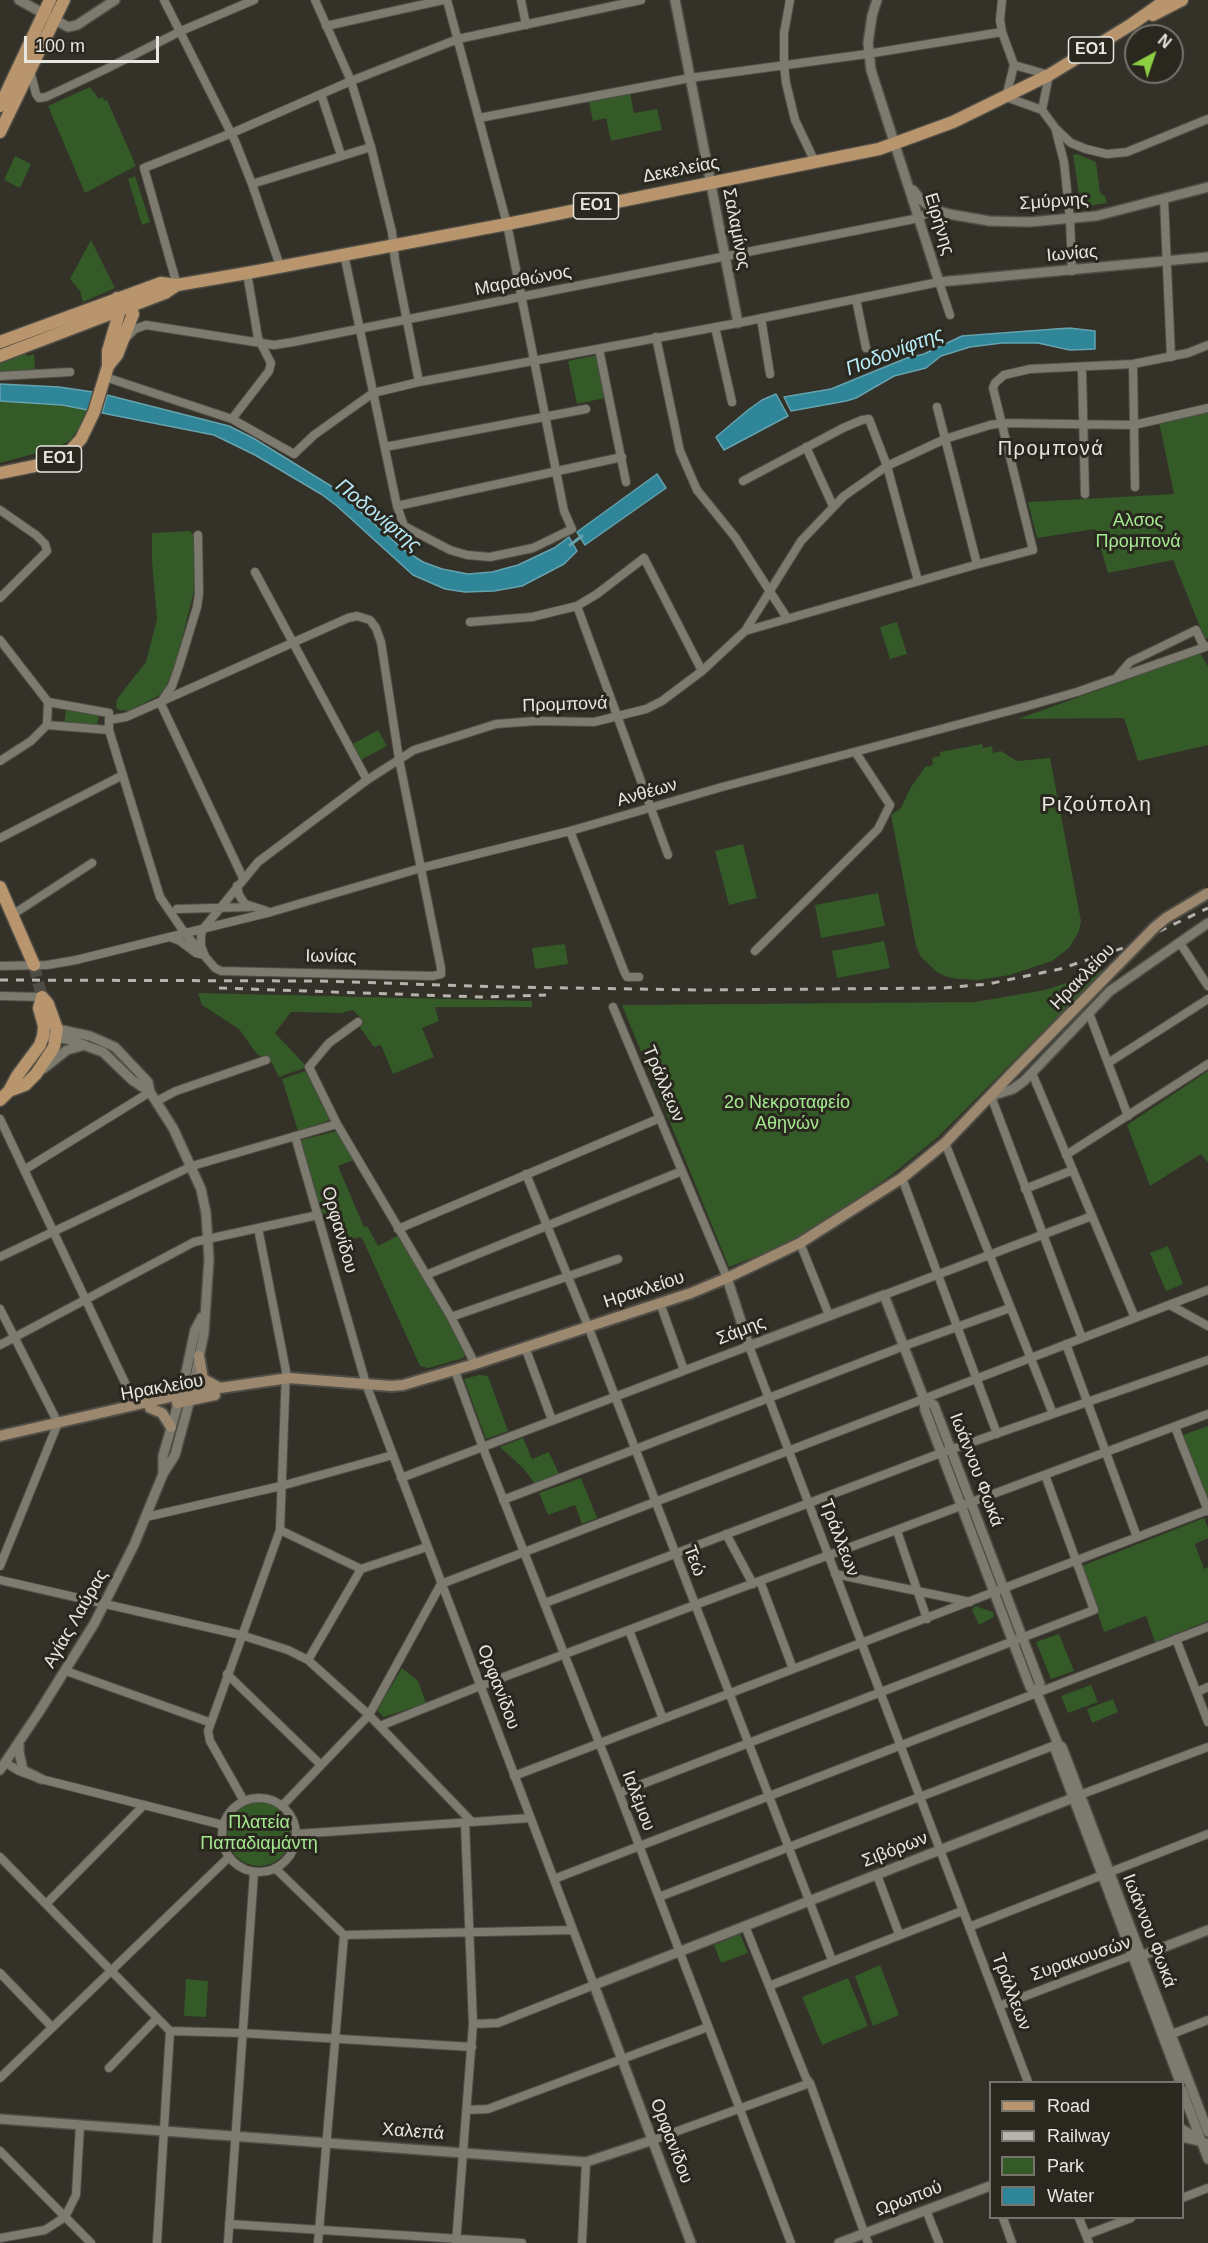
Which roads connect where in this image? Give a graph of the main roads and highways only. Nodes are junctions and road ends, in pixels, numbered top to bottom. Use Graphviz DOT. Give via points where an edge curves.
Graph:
graph roads {
  1 [pos="50,0"];
  2 [pos="63,0"];
  3 [pos="1166,0"];
  4 [pos="1182,0"];
  5 [pos="50,15"];
  6 [pos="1132,24"];
  7 [pos="1124,29"];
  8 [pos="0,106"];
  9 [pos="0,132"];
  10 [pos="124,302"];
  11 [pos="84,324"];
  12 [pos="116,341"];
  13 [pos="0,342"];
  14 [pos="0,356"];
  15 [pos="0,473"];
  16 [pos="0,887"];
  17 [pos="1208,893"];
  18 [pos="34,965"];
  19 [pos="5,1095"];
  20 [pos="199,1356"];
  21 [pos="257,1383"];
  22 [pos="218,1387"];
  23 [pos="185,1397"];
  24 [pos="150,1408"];
  25 [pos="106,1413"];
  26 [pos="171,1427"];
  27 [pos="0,1436"];
  1 -- 5 [label="main road"];
  2 -- 5 [label="main road"];
  3 -- 6 [label="main road, Δεκελείας / ΕΟ1"];
  4 -- 6 [label="main road, Δεκελείας / ΕΟ1"];
  5 -- 8 [label="main road"];
  5 -- 9 [label="main road" via="30,70"];
  7 -- 10 [label="main road, Δεκελείας / ΕΟ1" via="1006,97 894,144 507,224 177,285 165,293"];
  10 -- 11 [label="main road"];
  10 -- 12 [label="main road, ΕΟ1" via="133,314"];
  10 -- 13 [label="main road"];
  11 -- 12 [label="main road" via="101,326"];
  11 -- 14 [label="main road"];
  12 -- 15 [label="main road, ΕΟ1" via="117,355 81,439 49,463"];
  16 -- 18 [label="main road"];
  17 -- 21 [label="main road, Ηρακλείου, bridge" via="1155,927 945,1143 902,1178 800,1243 727,1278 660,1303 455,1371 397,1386 285,1378"];
  19 -- 19 [label="main road" via="40,1046 42,997 57,1033 52,1051 25,1085"];
  20 -- 22 [label="main road" via="203,1379"];
  21 -- 22 [label="main road, Ηρακλείου"];
  21 -- 23 [label="main road, Ηρακλείου" via="238,1390"];
  22 -- 23 [label="main road, Ηρακλείου"];
  23 -- 24 [label="main road, Ηρακλείου"];
  23 -- 25 [label="main road, Ηρακλείου" via="135,1404"];
  24 -- 25 [label="main road, Ηρακλείου"];
  24 -- 26 [label="main road" via="162,1413"];
  25 -- 27 [label="main road, Ηρακλείου"];
}
